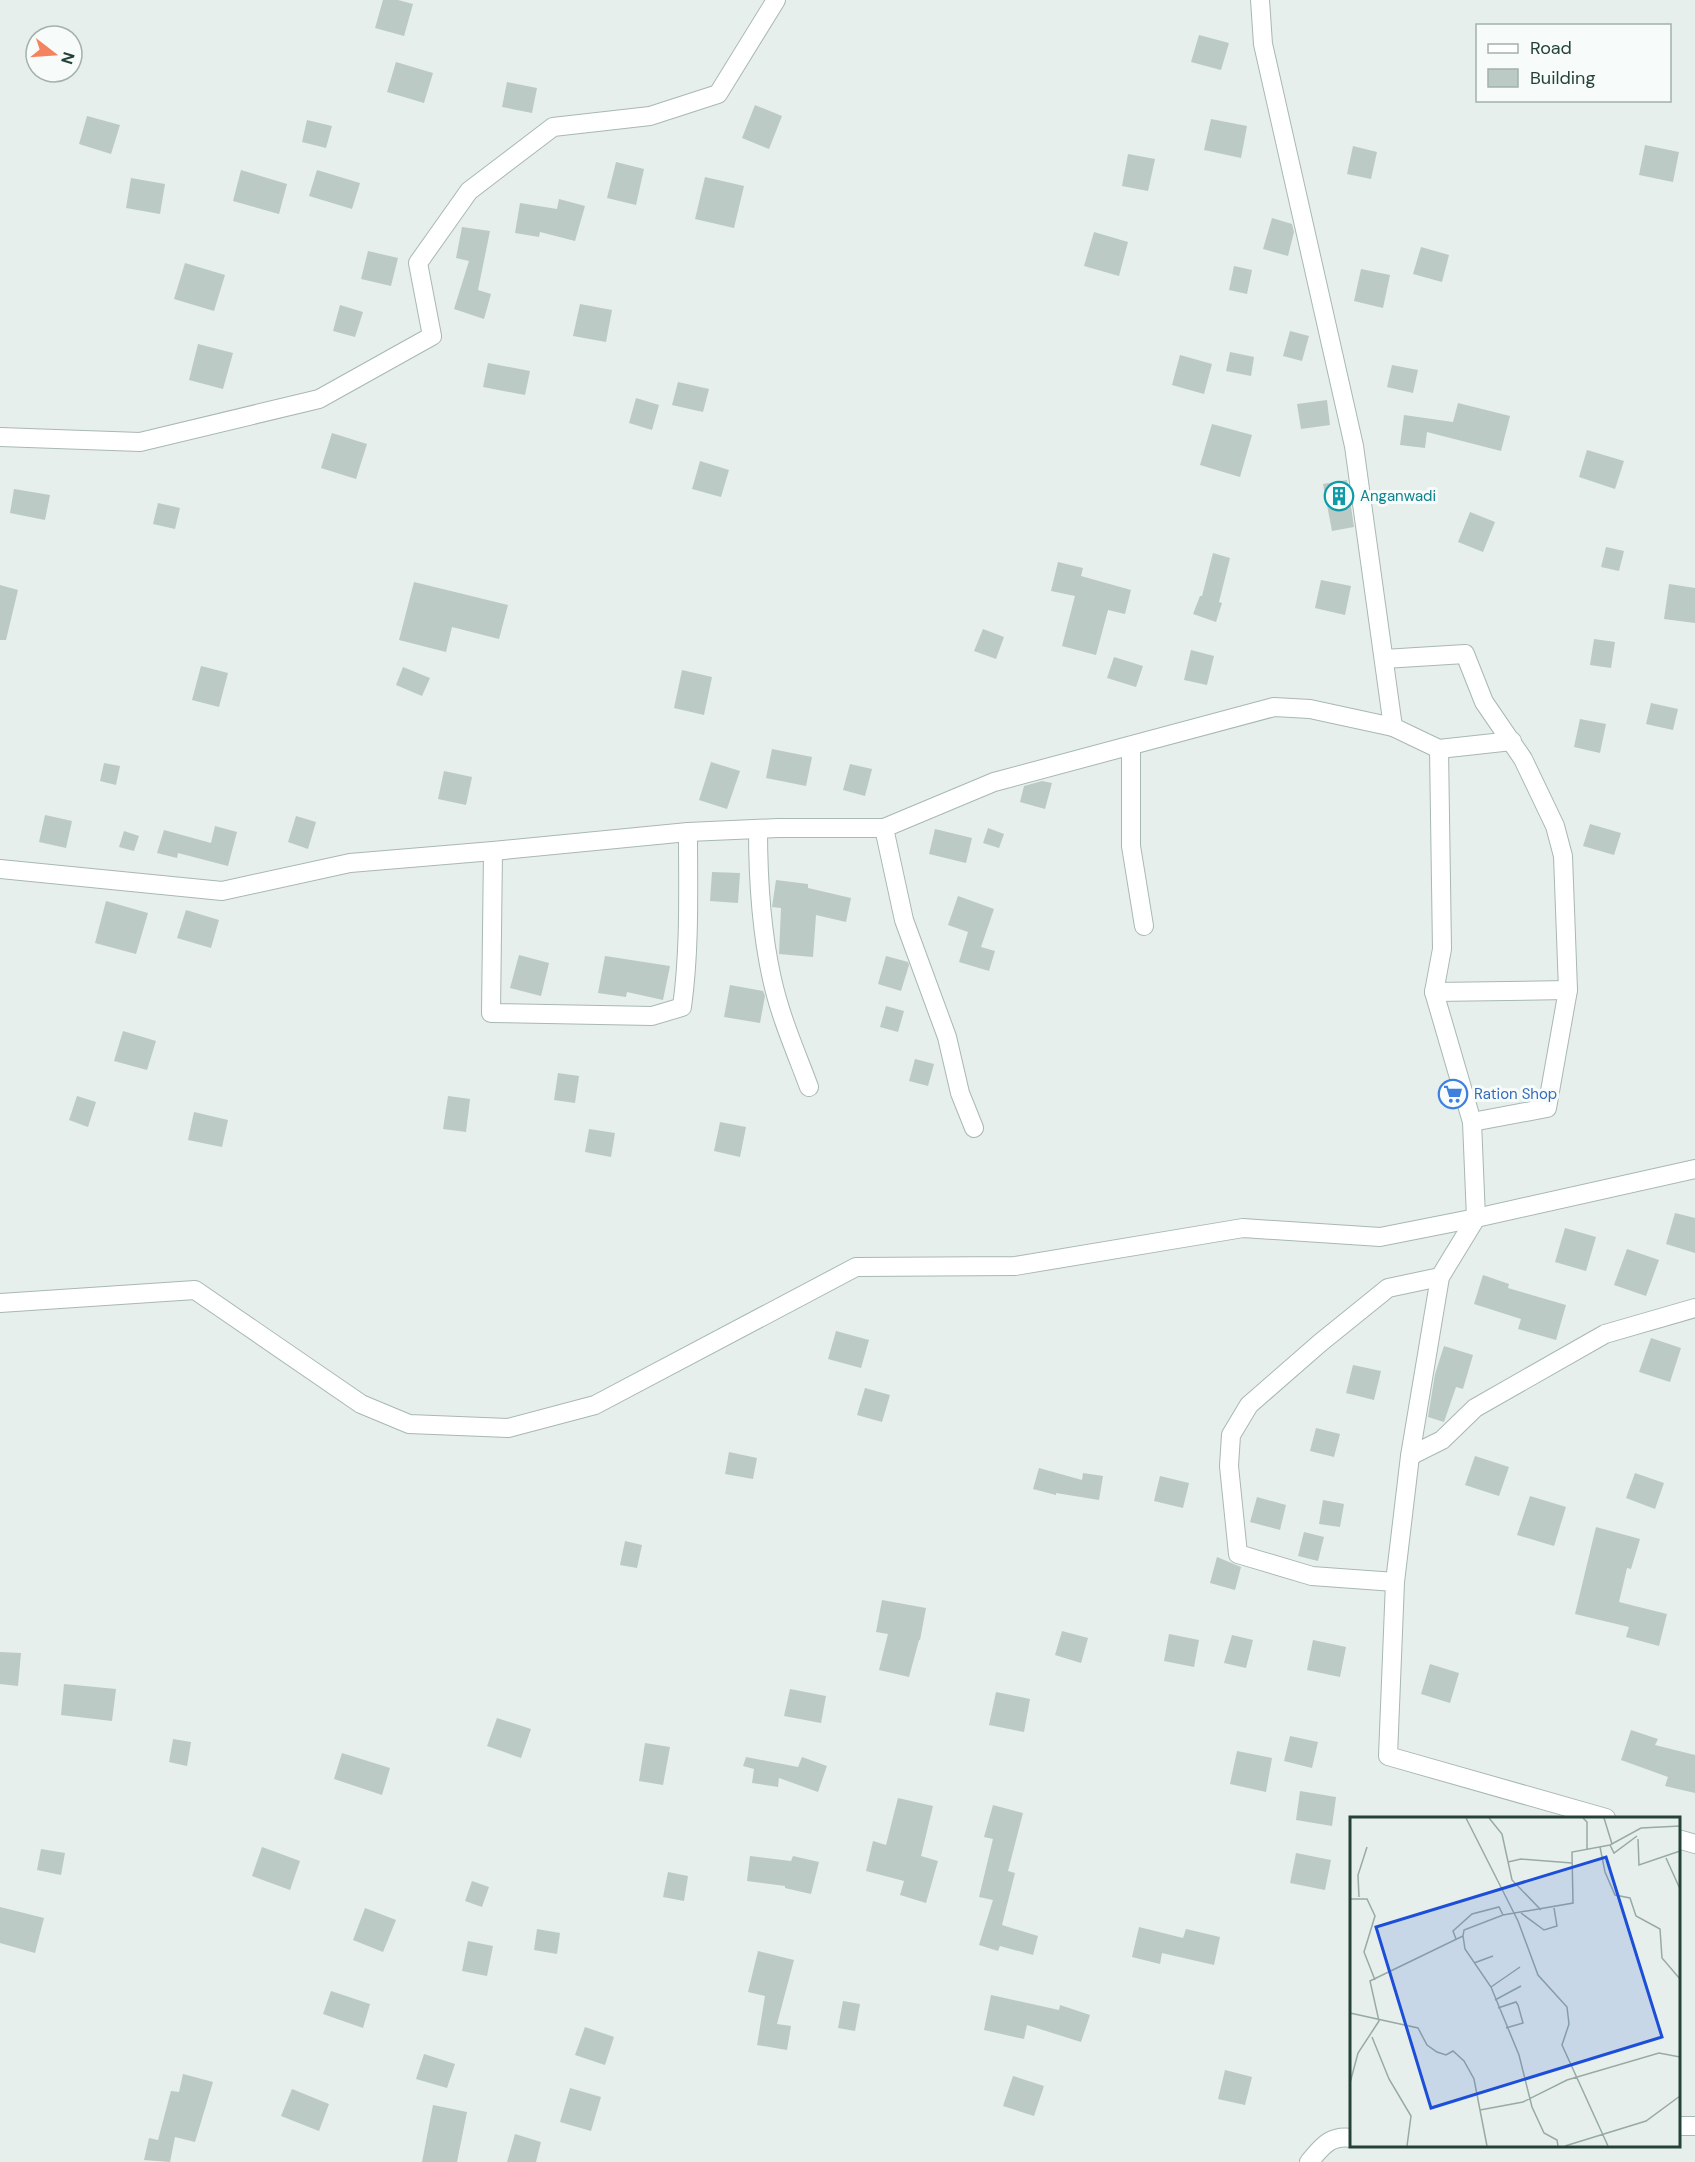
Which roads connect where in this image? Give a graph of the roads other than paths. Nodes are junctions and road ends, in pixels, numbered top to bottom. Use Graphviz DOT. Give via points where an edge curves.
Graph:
graph roads {
  1 [pos="776,0"];
  2 [pos="1260,0"];
  3 [pos="0,437"];
  4 [pos="1384,658"];
  5 [pos="1393,727"];
  6 [pos="1512,741"];
  7 [pos="1131,746"];
  8 [pos="1439,748"];
  9 [pos="884,828"];
  10 [pos="758,829"];
  11 [pos="688,832"];
  12 [pos="493,851"];
  13 [pos="0,869"];
  14 [pos="1144,926"];
  15 [pos="1568,990"];
  16 [pos="1434,992"];
  17 [pos="809,1087"];
  18 [pos="1472,1122"];
  19 [pos="974,1128"];
  20 [pos="1695,1169"];
  21 [pos="1476,1218"];
  22 [pos="1440,1277"];
  23 [pos="0,1303"];
  24 [pos="1695,1308"];
  25 [pos="1410,1456"];
  26 [pos="1395,1582"];
  27 [pos="1602,1817"];
  28 [pos="1680,1840"];
  29 [pos="1695,1844"];
  30 [pos="1350,2138"];
  31 [pos="1309,2162"];
  1 -- 3 [label="street" via="718,94 650,116 553,127 469,191 418,263 432,336 319,399 140,442"];
  2 -- 4 [label="street" via="1263,44 1354,446"];
  4 -- 5 [label="street"];
  4 -- 6 [label="street" via="1465,654 1484,702"];
  5 -- 7 [label="street" via="1310,709 1274,706"];
  5 -- 8 [label="street"];
  6 -- 8 [label="street"];
  6 -- 15 [label="street" via="1555,826 1563,856"];
  7 -- 9 [label="street" via="994,782"];
  7 -- 14 [label="street" via="1131,846"];
  8 -- 16 [label="street" via="1442,949"];
  9 -- 10 [label="street"];
  9 -- 19 [label="street" via="904,920 947,1037 960,1093"];
  10 -- 11 [label="street"];
  10 -- 17 [label="street" via="758,878 772,979"];
  11 -- 12 [label="street"];
  11 -- 12 [label="street" via="682,1007 652,1016 491,1013"];
  12 -- 13 [label="street" via="350,863 222,891"];
  15 -- 16 [label="street"];
  15 -- 18 [label="street" via="1547,1108"];
  16 -- 18 [label="street"];
  18 -- 21 [label="street"];
  20 -- 21 [label="street"];
  21 -- 22 [label="street"];
  21 -- 23 [label="street" via="1380,1237 1244,1228 1015,1266 856,1267 595,1405 508,1428 409,1424 361,1404 195,1290"];
  22 -- 25 [label="street"];
  22 -- 26 [label="street" via="1388,1288 1249,1405 1231,1435 1229,1466 1238,1554 1312,1576"];
  24 -- 25 [label="street" via="1605,1334 1475,1408 1442,1440"];
  25 -- 26 [label="street"];
  26 -- 27 [label="street" via="1388,1756"];
  28 -- 29 [label="street"];
  30 -- 31 [label="street" via="1325,2143"];
}
